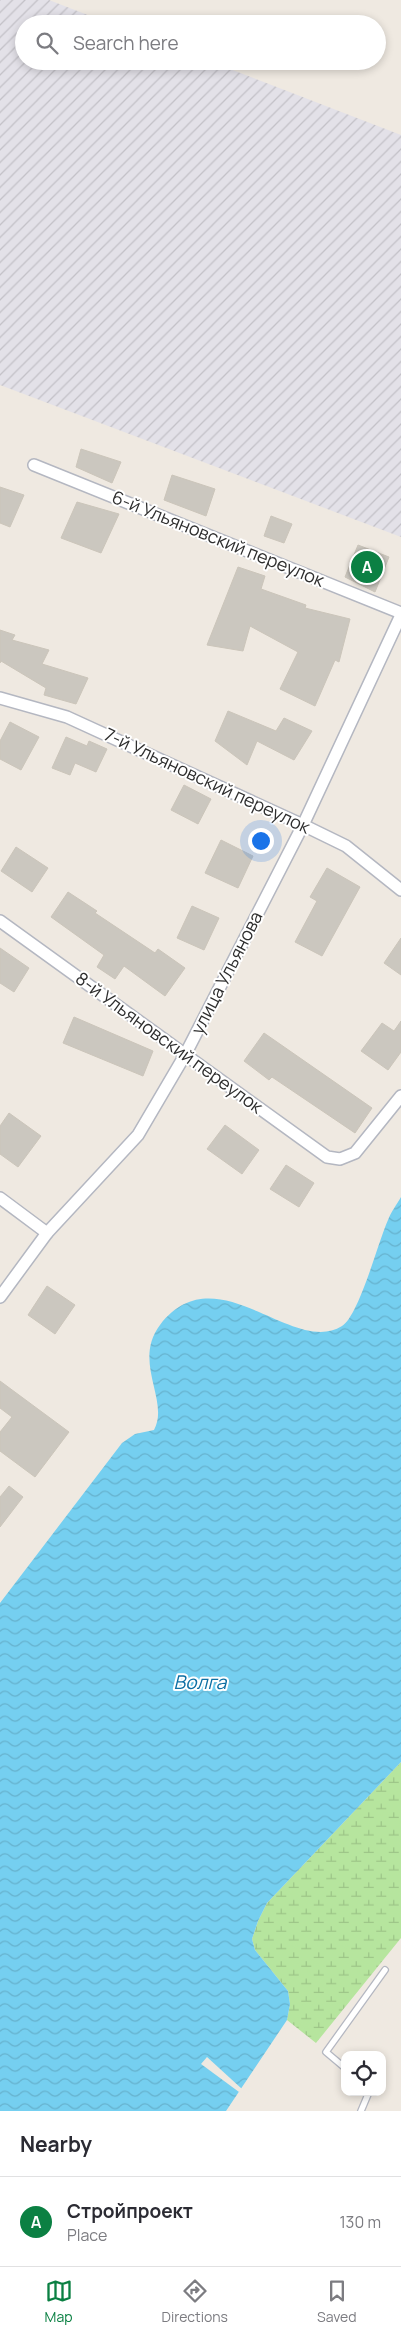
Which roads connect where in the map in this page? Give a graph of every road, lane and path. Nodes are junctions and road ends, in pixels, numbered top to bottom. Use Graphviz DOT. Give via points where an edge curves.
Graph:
graph roads {
  1 [pos="34,465"];
  2 [pos="401,614"];
  3 [pos="0,698"];
  4 [pos="303,825"];
  5 [pos="401,890"];
  6 [pos="0,921"];
  7 [pos="185,1055"];
  8 [pos="401,1096"];
  9 [pos="0,1198"];
  10 [pos="48,1233"];
  11 [pos="0,1297"];
  12 [pos="385,1970"];
  13 [pos="341,2065"];
  14 [pos="367,2096"];
  15 [pos="361,2111"];
  1 -- 2 [label="street, 6-й Ульяновский переулок"];
  2 -- 4 [label="street, улица Ульянова"];
  3 -- 4 [label="street, 7-й Ульяновский переулок" via="67,717"];
  4 -- 5 [label="street, 7-й Ульяновский переулок" via="346,846"];
  4 -- 7 [label="street, улица Ульянова"];
  6 -- 7 [label="street, 8-й Ульяновский переулок"];
  7 -- 8 [label="street, 8-й Ульяновский переулок" via="328,1157 340,1159 355,1153"];
  7 -- 10 [label="street, улица Ульянова" via="138,1135"];
  9 -- 10 [label="street"];
  10 -- 11 [label="street, улица Ульянова"];
  12 -- 13 [label="lane" via="326,2052"];
  14 -- 15 [label="lane"];
}
